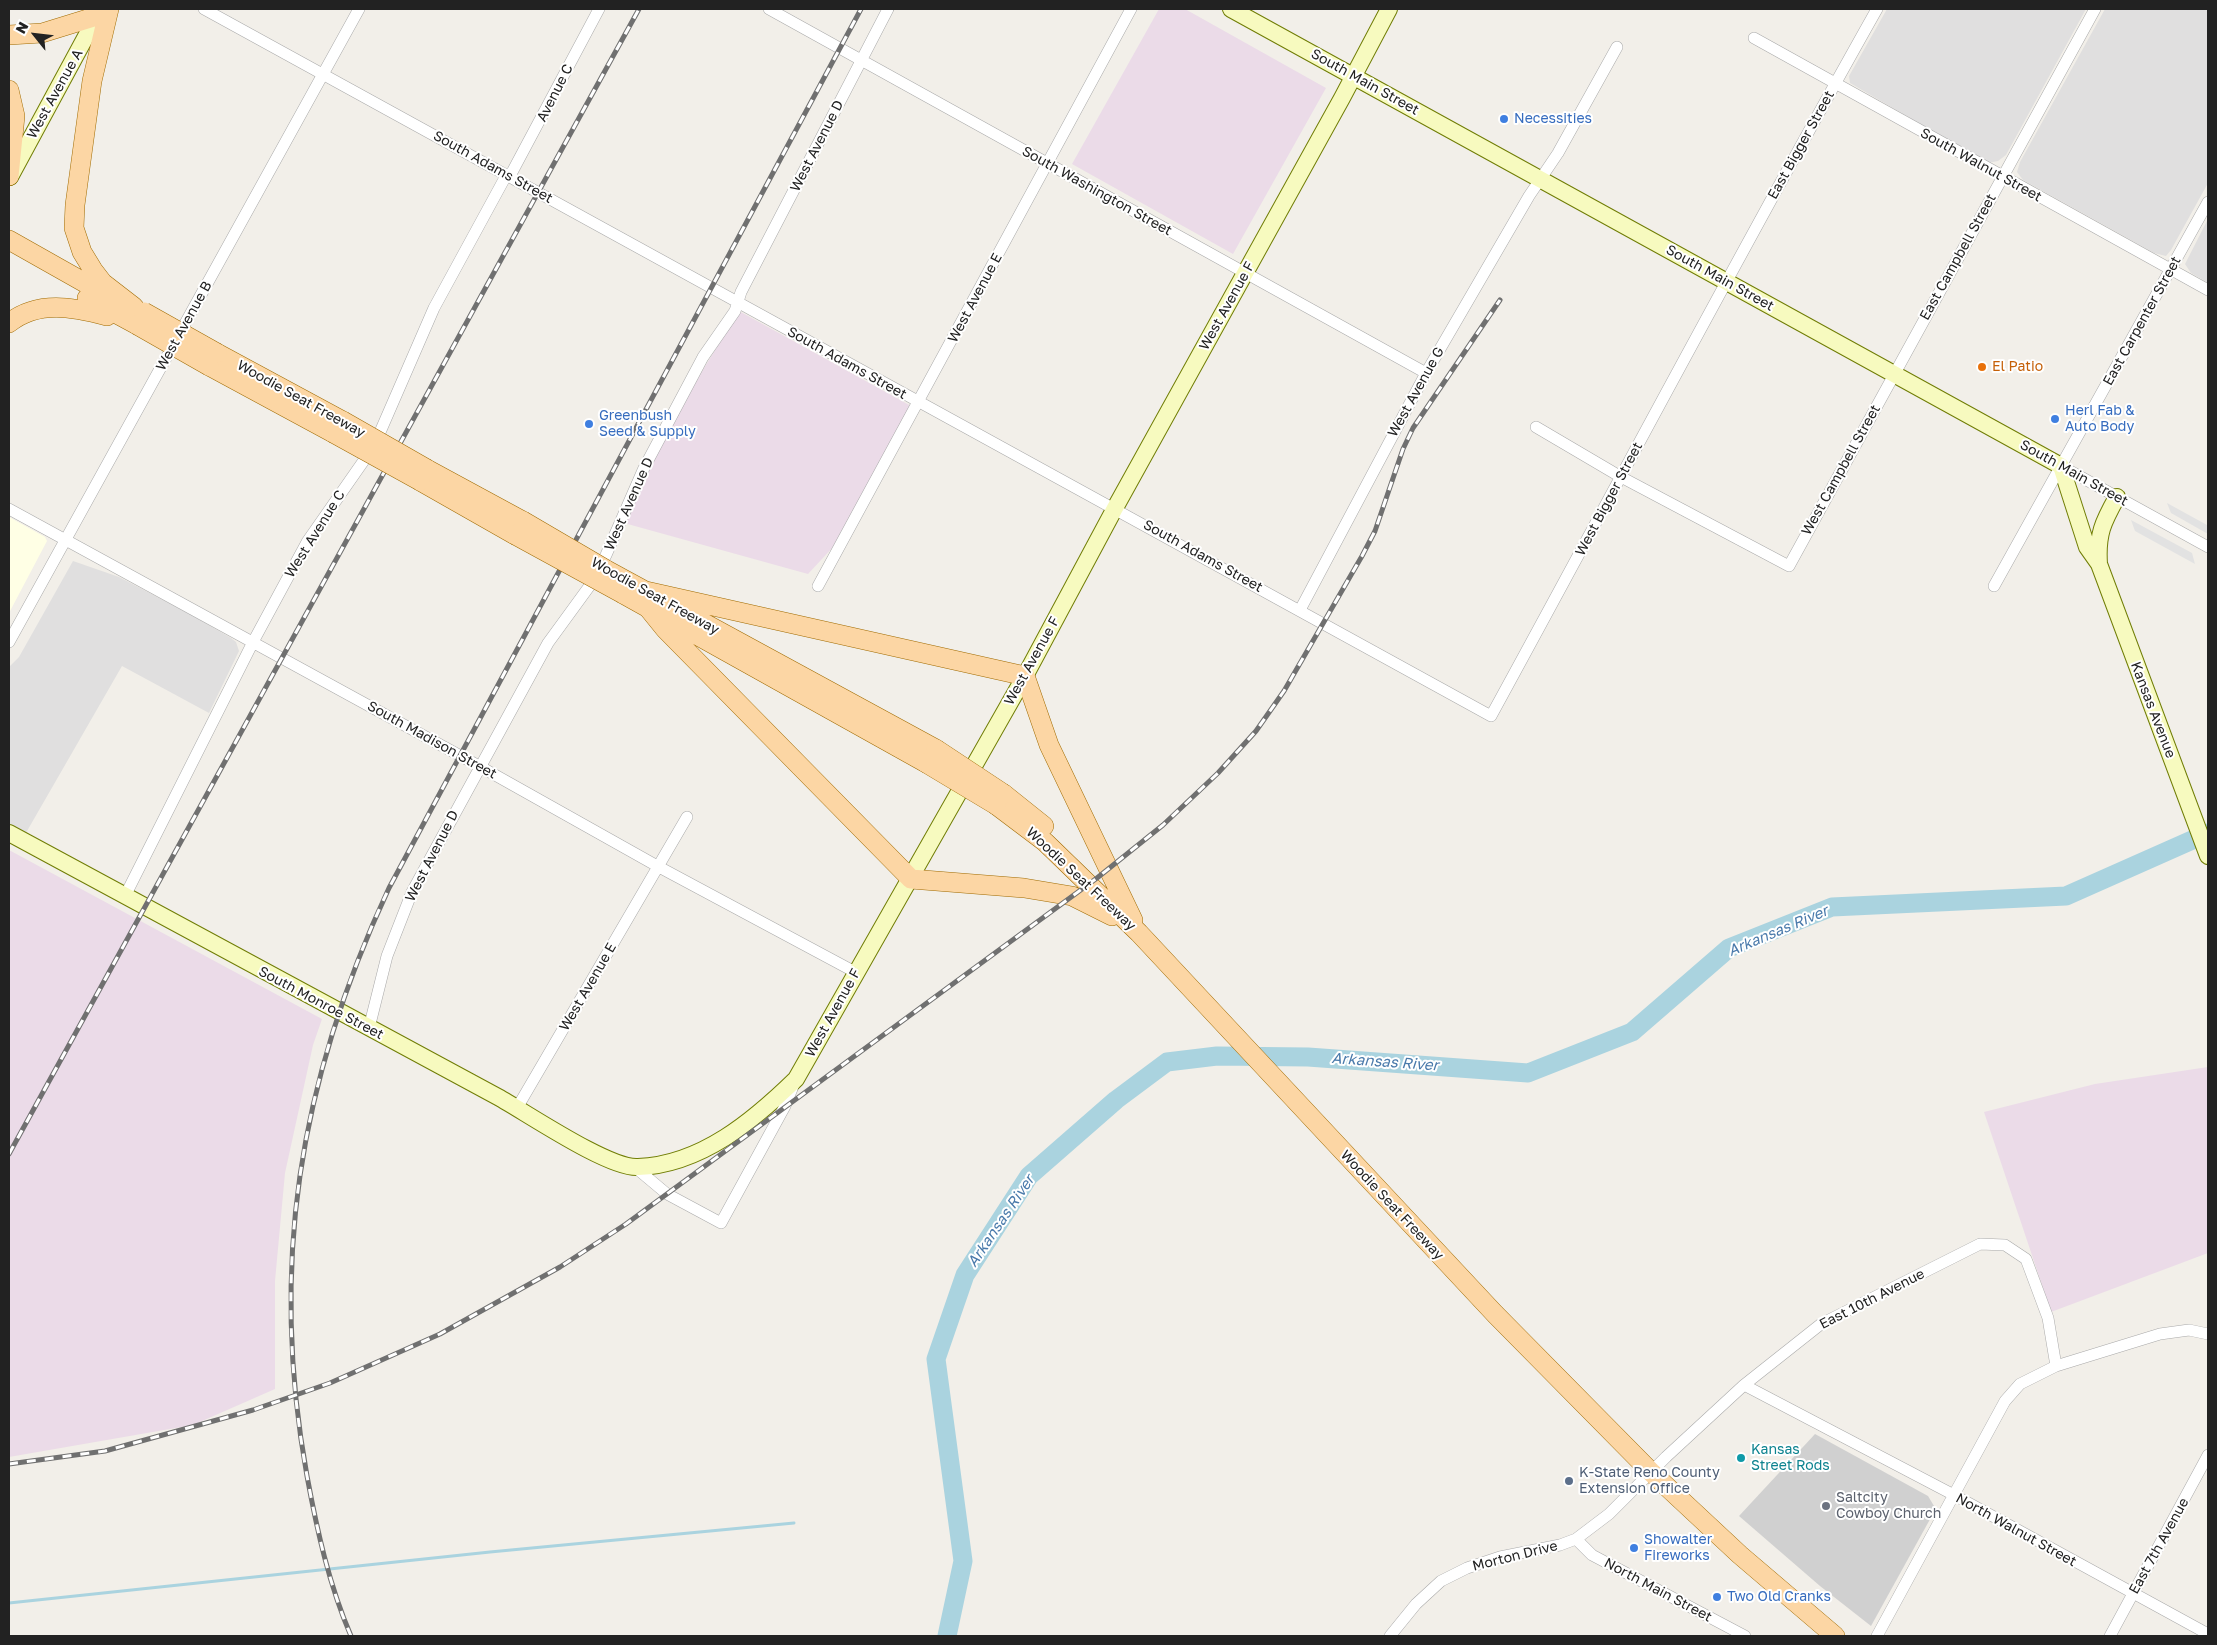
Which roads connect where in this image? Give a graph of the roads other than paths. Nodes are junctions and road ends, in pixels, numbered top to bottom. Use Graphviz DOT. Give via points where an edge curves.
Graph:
graph roads {
  1 [pos="204,9"];
  2 [pos="359,9"];
  3 [pos="599,9"];
  4 [pos="768,9"];
  5 [pos="888,9"];
  6 [pos="1131,9"];
  7 [pos="1231,9"];
  8 [pos="1389,9"];
  9 [pos="1877,9"];
  10 [pos="2095,9"];
  11 [pos="101,11"];
  12 [pos="9,35"];
  13 [pos="1754,38"];
  14 [pos="1617,47"];
  15 [pos="862,60"];
  16 [pos="323,74"];
  17 [pos="1353,76"];
  18 [pos="1835,84"];
  19 [pos="9,90"];
  20 [pos="1048,163"];
  21 [pos="508,175"];
  22 [pos="2002,177"];
  23 [pos="9,178"];
  24 [pos="1540,178"];
  25 [pos="2208,202"];
  26 [pos="12,249"];
  27 [pos="2171,269"];
  28 [pos="1245,273"];
  29 [pos="1726,281"];
  30 [pos="2208,290"];
  31 [pos="738,303"];
  32 [pos="137,317"];
  33 [pos="9,323"];
  34 [pos="1426,373"];
  35 [pos="1894,374"];
  36 [pos="918,402"];
  37 [pos="1536,427"];
  38 [pos="2061,466"];
  39 [pos="1621,477"];
  40 [pos="2113,495"];
  41 [pos="9,508"];
  42 [pos="1115,508"];
  43 [pos="66,540"];
  44 [pos="2086,542"];
  45 [pos="2208,547"];
  46 [pos="2099,564"];
  47 [pos="818,586"];
  48 [pos="1994,586"];
  49 [pos="647,599"];
  50 [pos="1300,610"];
  51 [pos="9,642"];
  52 [pos="253,642"];
  53 [pos="1025,676"];
  54 [pos="1490,716"];
  55 [pos="480,766"];
  56 [pos="688,816"];
  57 [pos="9,832"];
  58 [pos="2208,856"];
  59 [pos="659,867"];
  60 [pos="911,879"];
  61 [pos="124,896"];
  62 [pos="1139,933"];
  63 [pos="855,972"];
  64 [pos="369,1028"];
  65 [pos="796,1079"];
  66 [pos="517,1108"];
  67 [pos="636,1168"];
  68 [pos="2208,1334"];
  69 [pos="2056,1366"];
  70 [pos="1744,1385"];
  71 [pos="2208,1455"];
  72 [pos="1651,1472"];
  73 [pos="1954,1496"];
  74 [pos="1576,1539"];
  75 [pos="2133,1594"];
  76 [pos="2208,1634"];
  77 [pos="1390,1636"];
  78 [pos="1745,1636"];
  79 [pos="1835,1636"];
  80 [pos="1876,1636"];
  81 [pos="2110,1636"];
  1 -- 16 [label="street, South Adams Street"];
  2 -- 16 [label="street, West Avenue B"];
  3 -- 21 [label="street, Avenue C"];
  4 -- 15 [label="street, South Washington Street"];
  5 -- 15 [label="street, West Avenue D"];
  6 -- 20 [label="street, West Avenue E"];
  7 -- 17 [label="street, South Main Street"];
  8 -- 17 [label="street, West Avenue F"];
  9 -- 18 [label="street, East Bigger Street"];
  10 -- 22 [label="street, East Campbell Street"];
  11 -- 12 [label="main road" via="42,33"];
  11 -- 23 [label="street, West Avenue A"];
  11 -- 32 [label="main road" via="74,228 82,252 93,270"];
  13 -- 18 [label="street, South Walnut Street"];
  14 -- 24 [label="street, West Avenue G" via="1558,153"];
  15 -- 20 [label="street, South Washington Street"];
  15 -- 31 [label="street, West Avenue D"];
  16 -- 21 [label="street, South Adams Street"];
  16 -- 43 [label="street, West Avenue B"];
  17 -- 24 [label="street, South Main Street"];
  17 -- 28 [label="street, West Avenue F"];
  18 -- 22 [label="street, South Walnut Street"];
  18 -- 29 [label="street, East Bigger Street"];
  19 -- 23 [label="main road" via="15,116"];
  20 -- 28 [label="street, South Washington Street"];
  20 -- 36 [label="street, West Avenue E"];
  21 -- 31 [label="street, South Adams Street"];
  21 -- 52 [label="street, West Avenue C" via="434,308 374,446 307,542"];
  22 -- 27 [label="street, South Walnut Street"];
  22 -- 35 [label="street, East Campbell Street"];
  24 -- 29 [label="street, South Main Street"];
  24 -- 34 [label="street, West Avenue G"];
  25 -- 27 [label="street, East Carpenter Street"];
  26 -- 32 [label="main road"];
  27 -- 30 [label="street, South Walnut Street"];
  27 -- 38 [label="street, East Carpenter Street"];
  28 -- 34 [label="street, South Washington Street"];
  28 -- 42 [label="street, West Avenue F"];
  29 -- 35 [label="street, South Main Street"];
  29 -- 39 [label="street, West Bigger Street"];
  31 -- 36 [label="street, South Adams Street"];
  31 -- 55 [label="street, West Avenue D" via="736,311 703,357 644,468 591,584 548,643"];
  32 -- 33 [label="main road" via="38,308 20,314"];
  32 -- 49 [label="main road, Woodie Seat Freeway, bridge"];
  34 -- 50 [label="street, West Avenue G"];
  35 -- 38 [label="street, South Main Street"];
  35 -- 39 [label="street, West Campbell Street" via="1789,566"];
  36 -- 42 [label="street, South Adams Street"];
  36 -- 47 [label="street, West Avenue E"];
  37 -- 39 [label="street"];
  38 -- 40 [label="street, South Main Street"];
  38 -- 44 [label="street"];
  38 -- 48 [label="street, East Carpenter Street"];
  39 -- 54 [label="street, West Bigger Street"];
  40 -- 44 [label="street" via="2093,521"];
  40 -- 45 [label="street, South Main Street"];
  40 -- 46 [label="street" via="2097,543"];
  41 -- 43 [label="street, South Madison Street"];
  42 -- 50 [label="street, South Adams Street"];
  42 -- 53 [label="street, West Avenue F"];
  43 -- 51 [label="street, West Avenue B"];
  43 -- 52 [label="street, South Madison Street"];
  44 -- 46 [label="street"];
  46 -- 58 [label="street, Kansas Avenue"];
  49 -- 53 [label="main road"];
  49 -- 60 [label="main road" via="672,636"];
  49 -- 62 [label="main road, Woodie Seat Freeway, bridge" via="931,756 1057,837 1097,878"];
  50 -- 54 [label="street, South Adams Street"];
  52 -- 55 [label="street, South Madison Street"];
  52 -- 61 [label="street, West Avenue C"];
  53 -- 60 [label="street, West Avenue F"];
  53 -- 62 [label="main road" via="1049,745"];
  55 -- 59 [label="street, South Madison Street"];
  55 -- 64 [label="street, West Avenue D" via="412,892 387,956"];
  56 -- 59 [label="street, West Avenue E"];
  57 -- 61 [label="street, South Monroe Street"];
  59 -- 63 [label="street, South Madison Street"];
  59 -- 66 [label="street, West Avenue E"];
  60 -- 62 [label="main road" via="1024,888 1072,896 1095,905"];
  60 -- 63 [label="street, West Avenue F"];
  61 -- 64 [label="street, South Monroe Street"];
  62 -- 72 [label="main road, Woodie Seat Freeway" via="1495,1314"];
  63 -- 65 [label="street, West Avenue F"];
  64 -- 66 [label="street, South Monroe Street"];
  65 -- 67 [label="street, West Avenue F" via="759,1115 716,1143 677,1160"];
  65 -- 67 [label="street" via="785,1106 721,1223 667,1194"];
  66 -- 67 [label="street, South Monroe Street" via="601,1156"];
  68 -- 69 [label="street" via="2189,1330 2160,1334"];
  69 -- 70 [label="street, East 10th Avenue" via="2048,1318 2026,1259 2005,1245 1980,1244 1821,1324"];
  69 -- 73 [label="street" via="2020,1384 2005,1401"];
  70 -- 72 [label="street, East 10th Avenue"];
  70 -- 73 [label="street, North Walnut Street"];
  71 -- 75 [label="street, East 7th Avenue"];
  72 -- 74 [label="street, Morton Drive" via="1609,1514"];
  72 -- 79 [label="main road" via="1740,1555"];
  73 -- 75 [label="street, North Walnut Street"];
  73 -- 80 [label="street"];
  74 -- 77 [label="street, Morton Drive" via="1500,1557 1441,1581 1416,1604"];
  74 -- 78 [label="street, North Main Street" via="1592,1555"];
  75 -- 76 [label="street, North Walnut Street"];
  75 -- 81 [label="street, East 7th Avenue"];
}
